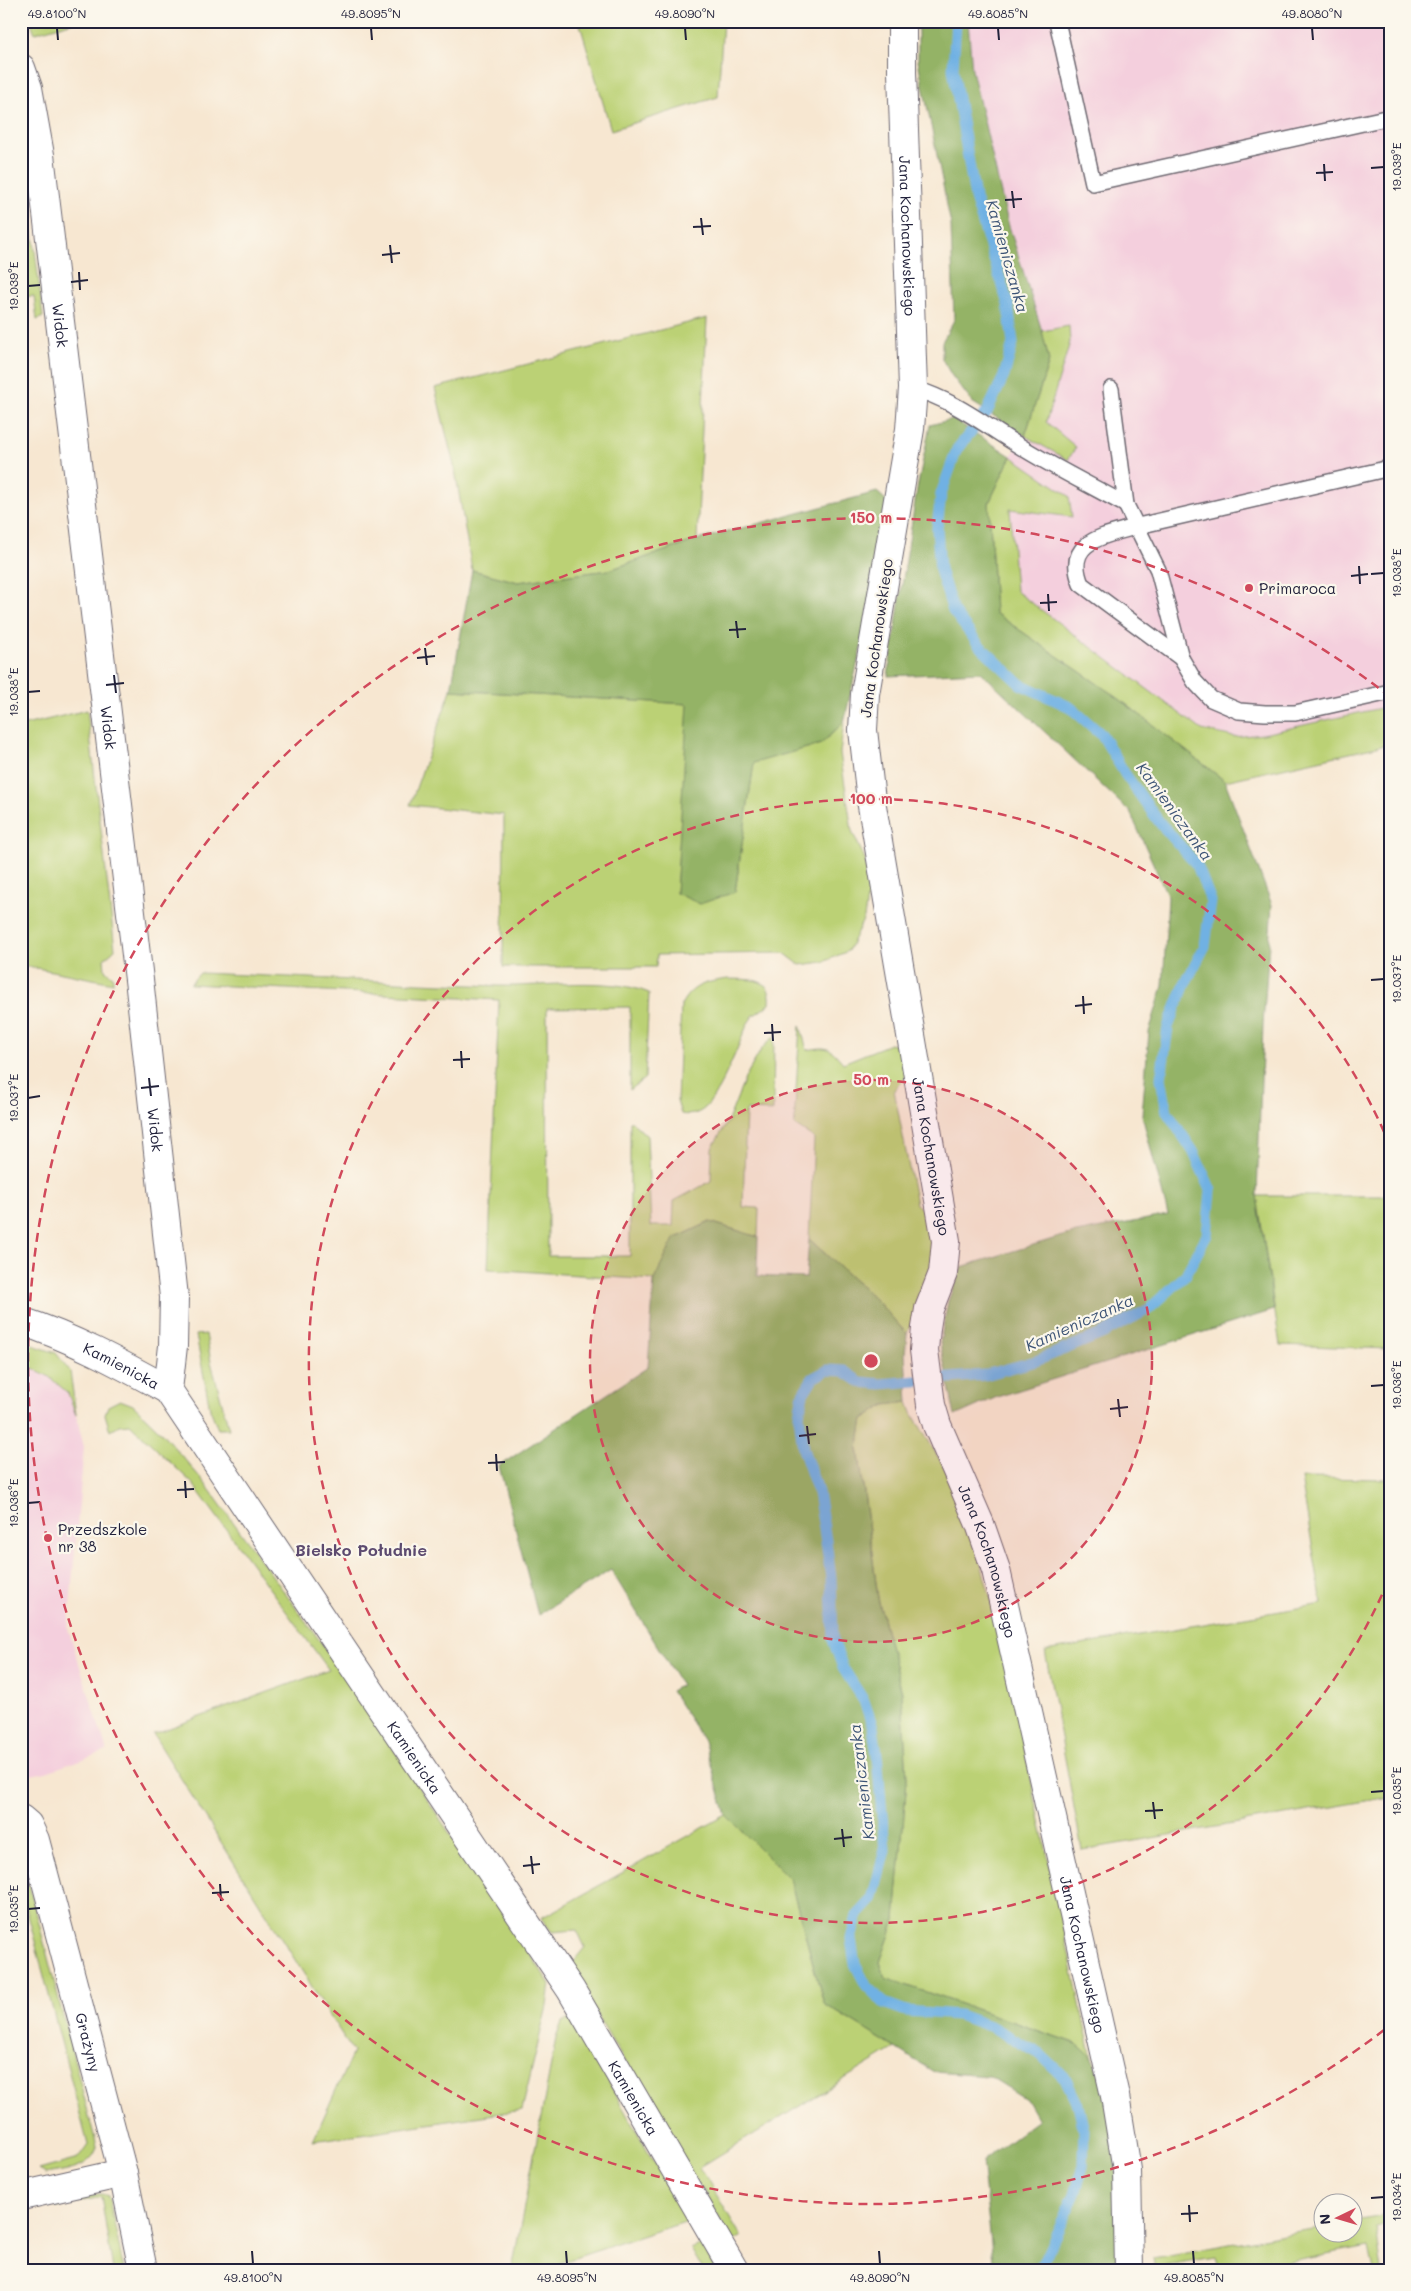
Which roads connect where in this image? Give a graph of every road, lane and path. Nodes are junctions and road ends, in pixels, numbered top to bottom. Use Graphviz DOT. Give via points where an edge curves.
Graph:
graph roads {
  1 [pos="902,21"];
  2 [pos="1057,21"];
  3 [pos="21,68"];
  4 [pos="1390,117"];
  5 [pos="913,388"];
  6 [pos="1111,389"];
  7 [pos="1390,468"];
  8 [pos="1126,504"];
  9 [pos="1138,526"];
  10 [pos="1181,658"];
  11 [pos="1390,692"];
  12 [pos="21,1321"];
  13 [pos="168,1390"];
  14 [pos="21,1819"];
  15 [pos="123,2172"];
  16 [pos="21,2196"];
  17 [pos="143,2270"];
  18 [pos="734,2270"];
  19 [pos="1129,2270"];
  1 -- 5 [label="street, Jana Kochanowskiego"];
  2 -- 4 [label="lane" via="1093,183"];
  3 -- 13 [label="street, Widok" via="28,88 40,155 140,988 174,1297"];
  5 -- 8 [label="lane" via="939,396 1018,445"];
  5 -- 19 [label="street, Jana Kochanowskiego" via="910,429 870,660 863,730 871,800 946,1241 943,1273 929,1309 924,1350 930,1405 980,1524 1000,1590 1115,2096 1127,2170"];
  6 -- 8 [label="lane"];
  7 -- 9 [label="lane"];
  8 -- 9 [label="lane"];
  9 -- 10 [label="lane" via="1158,570"];
  9 -- 10 [label="lane" via="1081,548 1076,560 1077,574 1081,584 1095,597"];
  10 -- 11 [label="lane" via="1195,682 1211,699 1239,711 1295,713"];
  12 -- 13 [label="street, Kamienicka" via="126,1366"];
  13 -- 18 [label="street, Kamienicka" via="571,1990"];
  14 -- 15 [label="street, Grażyny" via="35,1840"];
  15 -- 16 [label="street"];
  15 -- 17 [label="street, Grażyny"];
}
